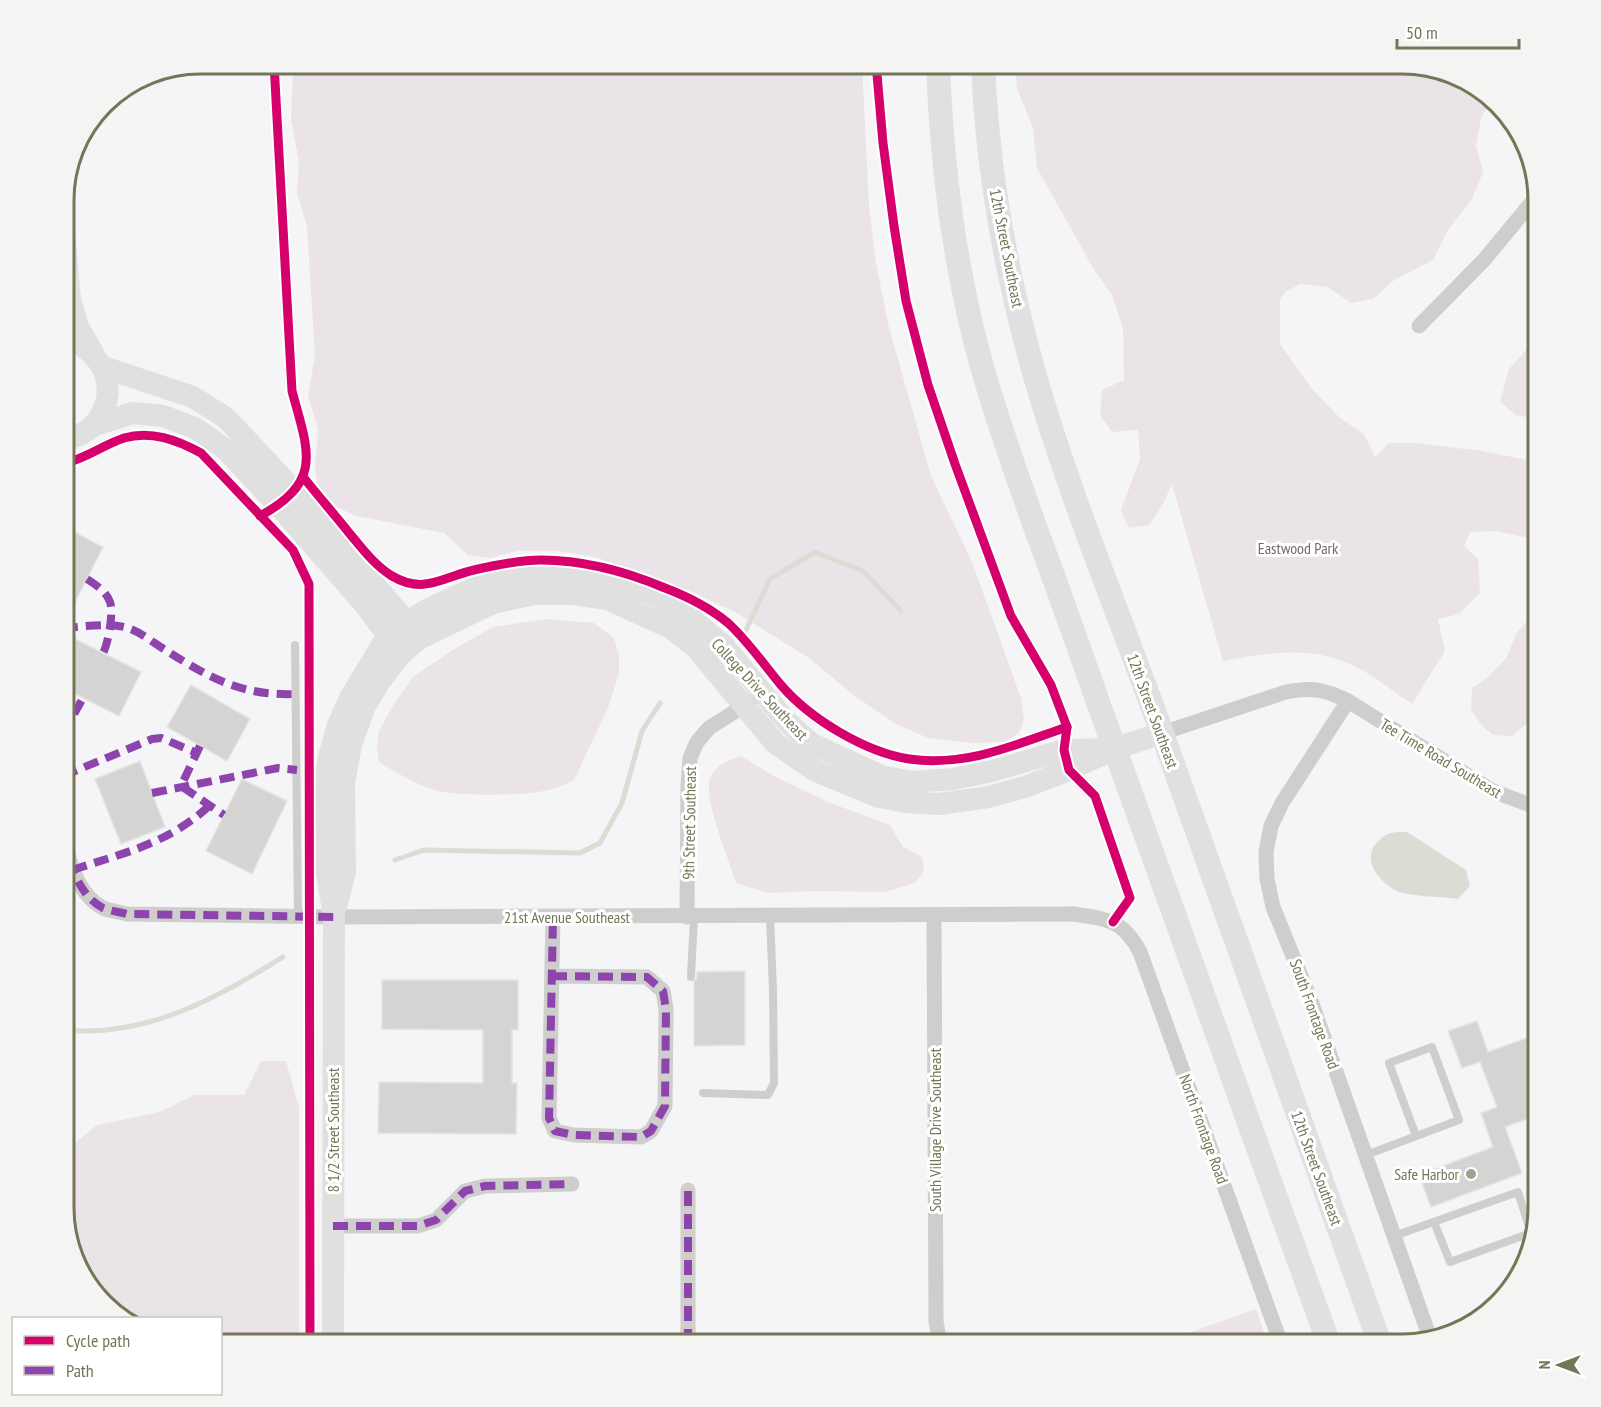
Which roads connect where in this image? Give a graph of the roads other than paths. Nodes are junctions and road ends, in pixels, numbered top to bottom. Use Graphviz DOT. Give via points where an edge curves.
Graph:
graph roads {
  1 [pos="939,73"];
  2 [pos="984,73"];
  3 [pos="1527,208"];
  4 [pos="74,314"];
  5 [pos="1419,326"];
  6 [pos="74,341"];
  7 [pos="98,360"];
  8 [pos="92,426"];
  9 [pos="74,437"];
  10 [pos="413,630"];
  11 [pos="295,645"];
  12 [pos="394,645"];
  13 [pos="764,694"];
  14 [pos="1348,701"];
  15 [pos="744,705"];
  16 [pos="1162,733"];
  17 [pos="1114,749"];
  18 [pos="1528,804"];
  19 [pos="74,880"];
  20 [pos="298,916"];
  21 [pos="770,916"];
  22 [pos="934,916"];
  23 [pos="334,917"];
  24 [pos="554,917"];
  25 [pos="690,917"];
  26 [pos="1113,922"];
  27 [pos="552,976"];
  28 [pos="691,977"];
  29 [pos="703,1093"];
  30 [pos="1416,1136"];
  31 [pos="1366,1155"];
  32 [pos="572,1185"];
  33 [pos="688,1190"];
  34 [pos="1527,1219"];
  35 [pos="1434,1222"];
  36 [pos="333,1226"];
  37 [pos="1524,1235"];
  38 [pos="1394,1236"];
  39 [pos="1428,1330"];
  40 [pos="333,1334"];
  41 [pos="688,1334"];
  42 [pos="938,1334"];
  43 [pos="1277,1334"];
  44 [pos="1325,1334"];
  45 [pos="1376,1334"];
  1 -- 17 [label="main road" via="948,195 971,324 1011,457"];
  2 -- 16 [label="main road, 12th Street Southeast" via="1000,225 1036,377 1065,468"];
  3 -- 5 [label="street" via="1484,261"];
  4 -- 7 [label="street"];
  6 -- 7 [label="street"];
  7 -- 8 [label="street" via="106,378 107,396"];
  7 -- 10 [label="street" via="193,397 226,418"];
  8 -- 9 [label="street"];
  8 -- 12 [label="street" via="134,413 163,416 195,428 225,448 366,606"];
  10 -- 12 [label="street, 8 1/2 Street Southeast"];
  10 -- 13 [label="street, College Drive Southeast" via="425,611 485,584 555,573 592,577 651,594 689,617 723,645"];
  10 -- 15 [label="street, College Drive Southeast" via="493,603 534,594 607,599 671,628 688,641"];
  11 -- 20 [label="lane"];
  12 -- 23 [label="street, 8 1/2 Street Southeast" via="351,745 344,783 345,871"];
  13 -- 15 [label="street, 9th Street Southeast"];
  13 -- 17 [label="street, College Drive Southeast" via="812,744 881,776 912,782 992,771 1064,750"];
  14 -- 16 [label="street, Tee Time Road Southeast" via="1328,691 1286,692"];
  14 -- 18 [label="street, Tee Time Road Southeast" via="1492,791"];
  14 -- 31 [label="street, South Frontage Road" via="1271,826 1266,852 1267,879 1273,907"];
  15 -- 17 [label="street, College Drive Southeast" via="775,743 814,770 879,796 907,802 939,804 989,797 1025,787"];
  15 -- 25 [label="street, 9th Street Southeast" via="709,728 690,758"];
  16 -- 17 [label="street"];
  16 -- 45 [label="main road, 12th Street Southeast"];
  17 -- 44 [label="main road"];
  19 -- 20 [label="street, 21st Avenue Southeast" via="104,908 127,914"];
  20 -- 23 [label="street, 21st Avenue Southeast"];
  21 -- 22 [label="street, 21st Avenue Southeast"];
  21 -- 25 [label="street, 21st Avenue Southeast"];
  21 -- 29 [label="lane" via="774,1083 768,1095"];
  22 -- 26 [label="street, 21st Avenue Southeast" via="1073,915"];
  22 -- 42 [label="street, South Village Drive Southeast"];
  23 -- 24 [label="street, 21st Avenue Southeast"];
  23 -- 36 [label="street, 8 1/2 Street Southeast"];
  24 -- 25 [label="street, 21st Avenue Southeast"];
  24 -- 27 [label="street"];
  25 -- 28 [label="lane"];
  26 -- 43 [label="street, North Frontage Road" via="1131,935 1140,952"];
  27 -- 27 [label="street" via="647,977 663,991 665,1106 651,1131 641,1137 555,1131 549,1118"];
  30 -- 30 [label="lane" via="1459,1120 1432,1047 1389,1063"];
  30 -- 31 [label="lane"];
  31 -- 38 [label="street, South Frontage Road"];
  32 -- 36 [label="street" via="485,1186 465,1191 436,1220 418,1226"];
  33 -- 41 [label="street"];
  34 -- 35 [label="lane" via="1518,1192"];
  35 -- 37 [label="lane" via="1450,1262"];
  35 -- 38 [label="lane"];
  36 -- 40 [label="street, 8 1/2 Street Southeast"];
  38 -- 39 [label="street, South Frontage Road"];
}
